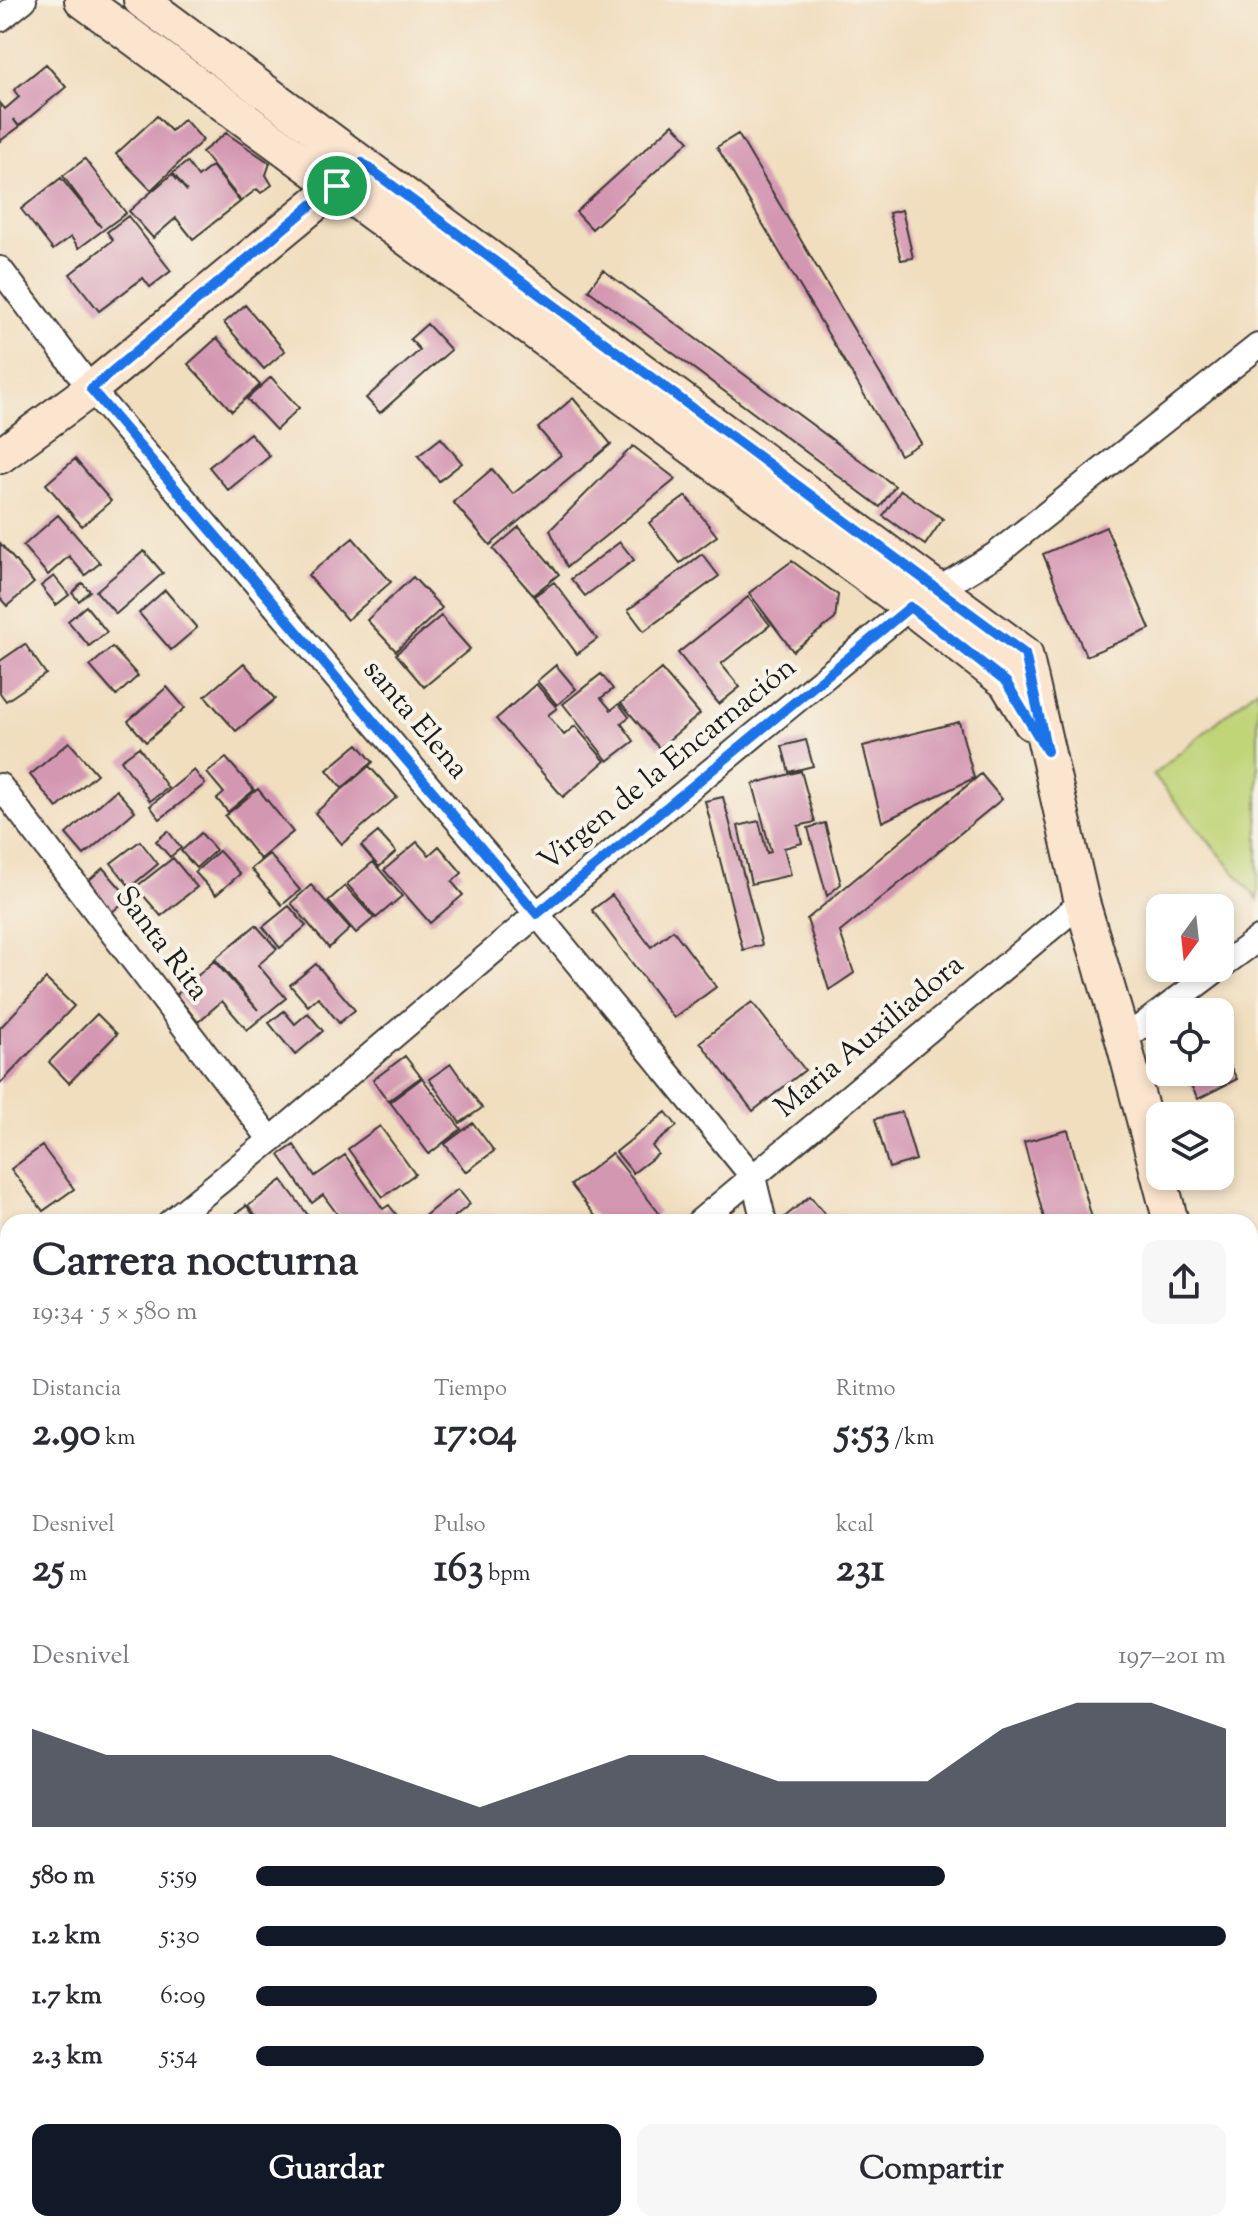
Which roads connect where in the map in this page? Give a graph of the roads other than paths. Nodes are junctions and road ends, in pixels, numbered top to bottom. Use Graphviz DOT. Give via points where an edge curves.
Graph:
graph roads {
  1 [pos="24,0"];
  2 [pos="82,0"];
  3 [pos="141,0"];
  4 [pos="0,19"];
  5 [pos="362,163"];
  6 [pos="337,186"];
  7 [pos="0,269"];
  8 [pos="1258,346"];
  9 [pos="91,389"];
  10 [pos="0,456"];
  11 [pos="925,598"];
  12 [pos="1047,751"];
  13 [pos="0,786"];
  14 [pos="1082,902"];
  15 [pos="537,914"];
  16 [pos="1258,939"];
  17 [pos="1234,957"];
  18 [pos="1200,982"];
  19 [pos="1123,1040"];
  20 [pos="271,1140"];
  21 [pos="753,1177"];
  22 [pos="180,1214"];
  23 [pos="709,1214"];
  24 [pos="762,1214"];
  25 [pos="1169,1214"];
  1 -- 4 [label="street"];
  2 -- 6 [label="main road"];
  3 -- 5 [label="main road"];
  5 -- 6 [label="main road"];
  5 -- 11 [label="main road"];
  6 -- 9 [label="main road"];
  6 -- 11 [label="main road"];
  7 -- 9 [label="street, santa Elena"];
  8 -- 11 [label="street, Virgen de la Encarnación" via="995,555"];
  9 -- 10 [label="main road"];
  9 -- 15 [label="street, santa Elena"];
  11 -- 12 [label="main road" via="1006,682"];
  11 -- 12 [label="main road" via="1025,654"];
  11 -- 15 [label="street, Virgen de la Encarnación"];
  12 -- 14 [label="main road"];
  13 -- 20 [label="street, Santa Rita"];
  14 -- 19 [label="main road"];
  14 -- 21 [label="street, Maria Auxiliadora"];
  15 -- 20 [label="street, Virgen de la Encarnación"];
  15 -- 21 [label="street, santa Elena"];
  16 -- 17 [label="street"];
  18 -- 19 [label="street"];
  19 -- 25 [label="main road"];
  20 -- 22 [label="street, Virgen de la Encarnación"];
  21 -- 23 [label="street, Maria Auxiliadora"];
  21 -- 24 [label="street, santa Elena"];
}
